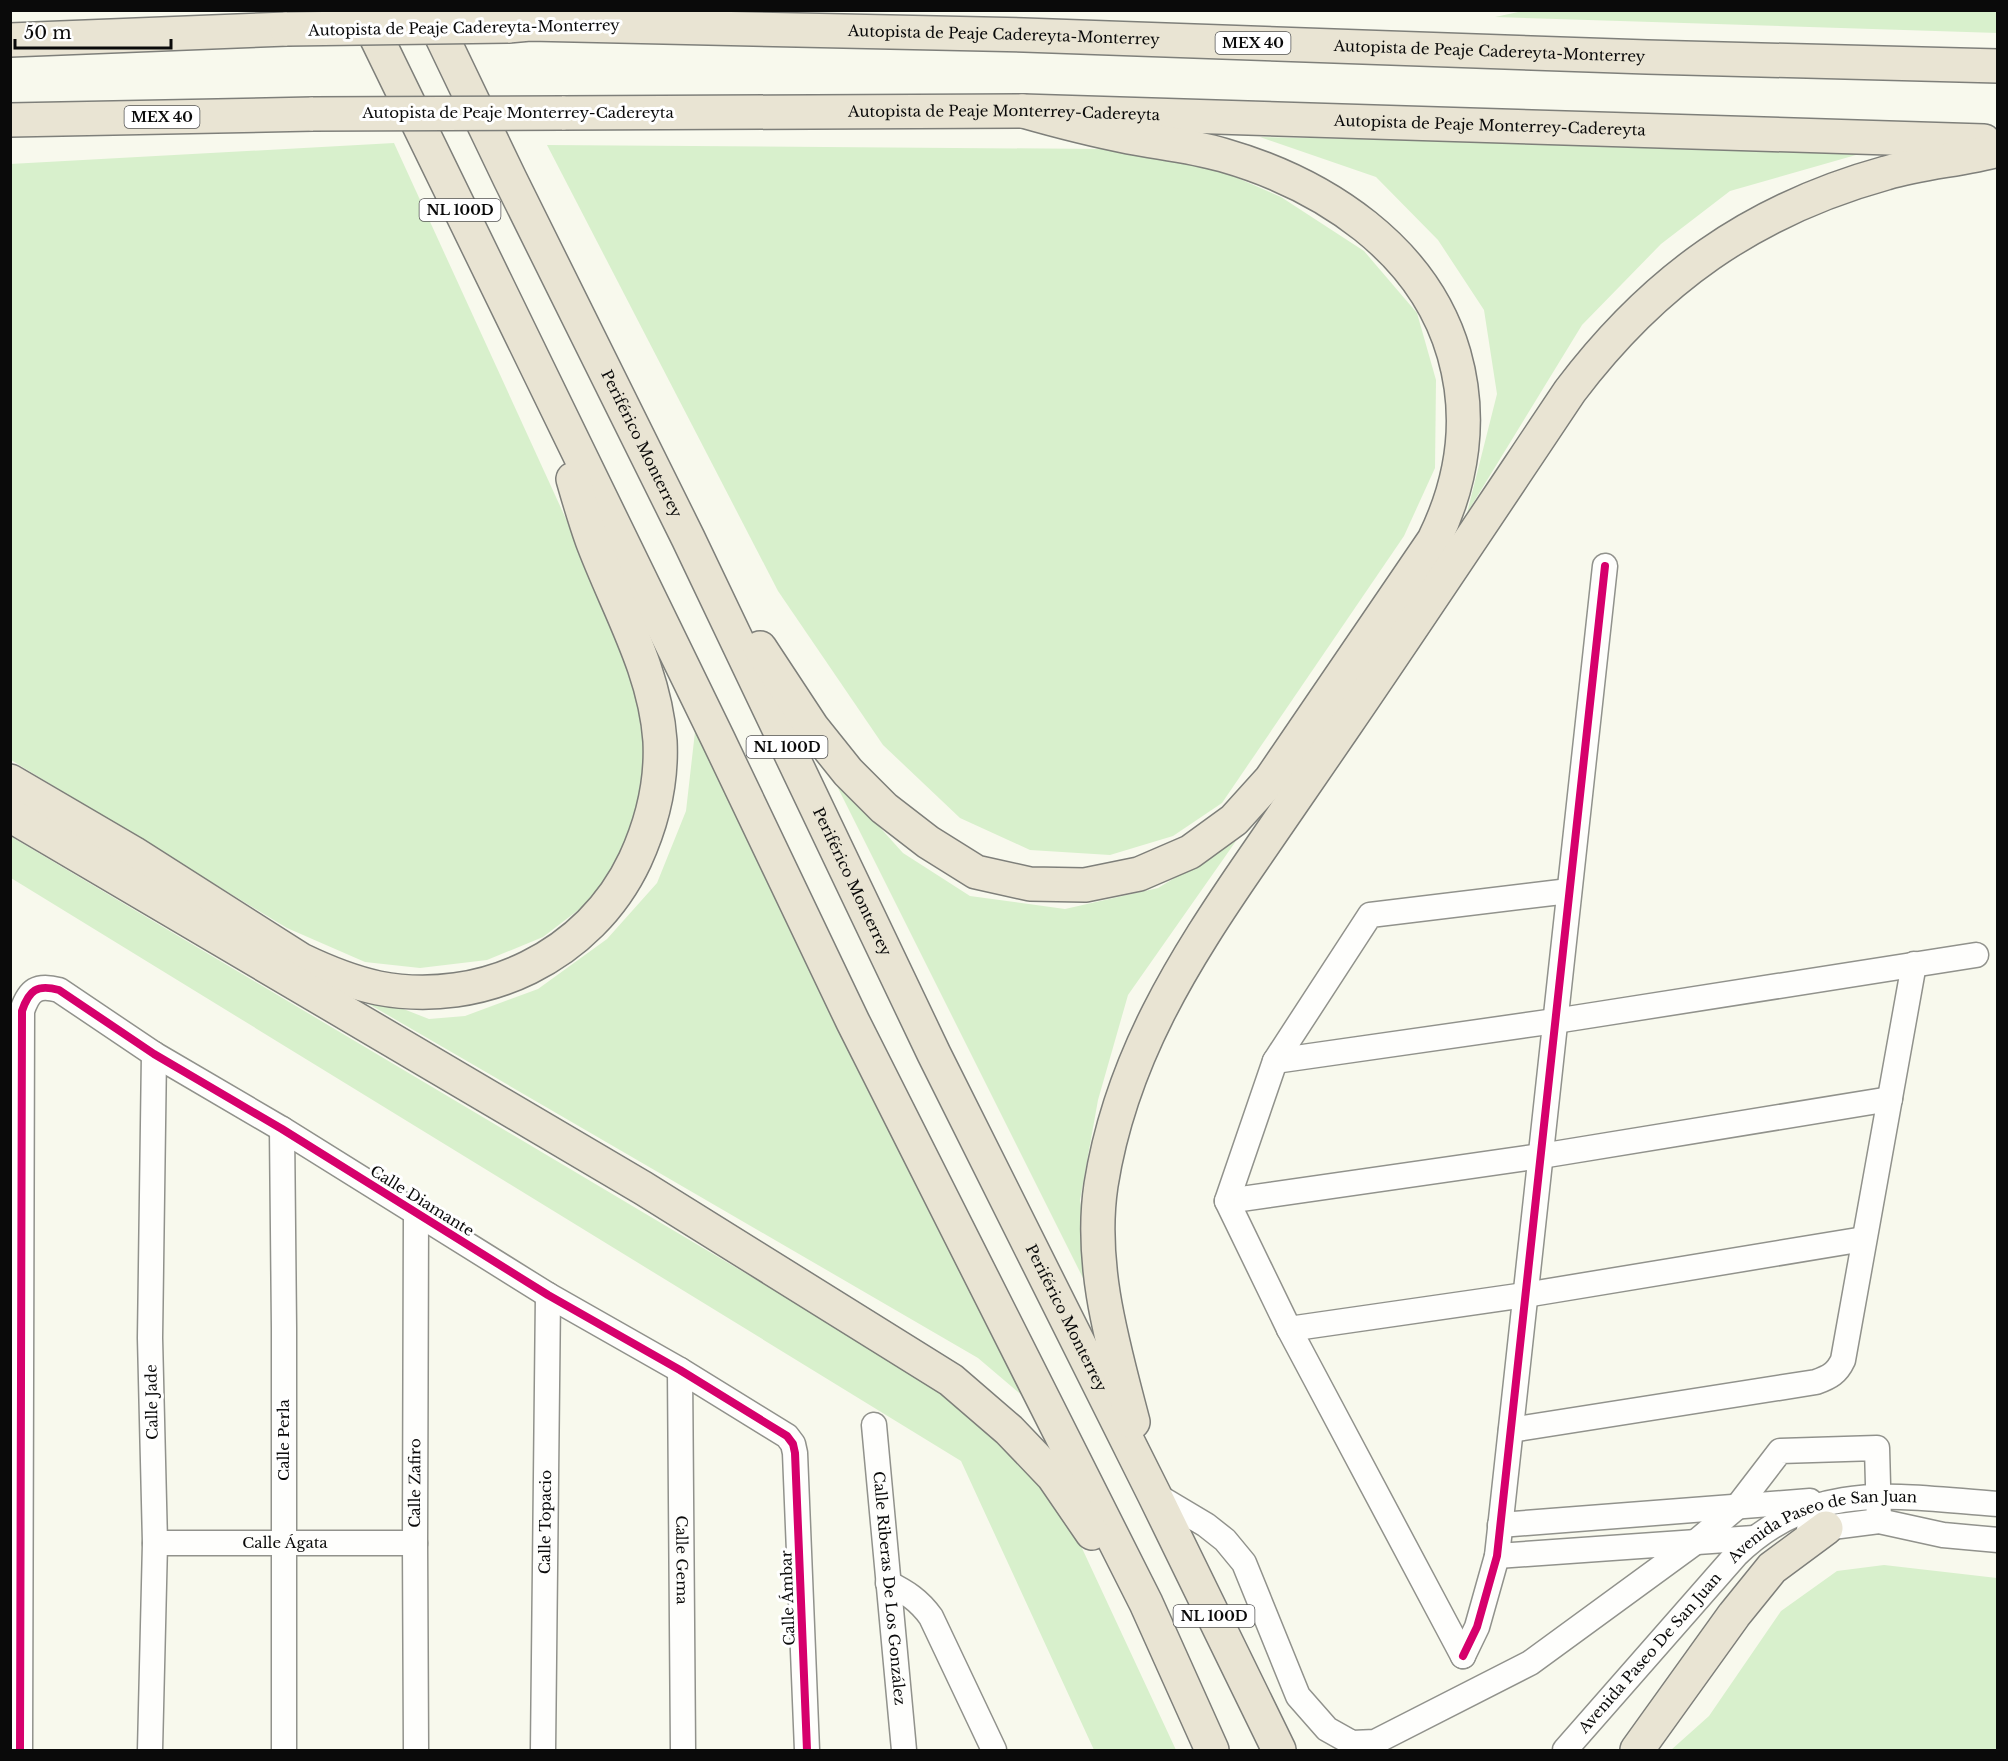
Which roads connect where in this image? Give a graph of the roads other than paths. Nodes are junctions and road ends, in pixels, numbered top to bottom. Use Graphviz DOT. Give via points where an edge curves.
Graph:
graph roads {
  1 [pos="169,10"];
  2 [pos="363,10"];
  3 [pos="429,10"];
  4 [pos="575,10"];
  5 [pos="519,25"];
  6 [pos="275,29"];
  7 [pos="10,40"];
  8 [pos="1998,66"];
  9 [pos="1023,111"];
  10 [pos="55,119"];
  11 [pos="10,120"];
  12 [pos="10,129"];
  13 [pos="1998,141"];
  14 [pos="1998,150"];
  15 [pos="557,410"];
  16 [pos="688,538"];
  17 [pos="1605,566"];
  18 [pos="10,780"];
  19 [pos="10,815"];
  20 [pos="1569,891"];
  21 [pos="1976,955"];
  22 [pos="1914,964"];
  23 [pos="1555,1021"];
  24 [pos="154,1054"];
  25 [pos="1275,1061"];
  26 [pos="1890,1099"];
  27 [pos="282,1129"];
  28 [pos="1541,1156"];
  29 [pos="1227,1201"];
  30 [pos="417,1214"];
  31 [pos="1864,1239"];
  32 [pos="548,1295"];
  33 [pos="1526,1295"];
  34 [pos="1289,1329"];
  35 [pos="680,1371"];
  36 [pos="874,1425"];
  37 [pos="1511,1430"];
  38 [pos="793,1444"];
  39 [pos="1151,1488"];
  40 [pos="1880,1496"];
  41 [pos="1842,1498"];
  42 [pos="1998,1504"];
  43 [pos="1737,1507"];
  44 [pos="1879,1521"];
  45 [pos="1500,1525"];
  46 [pos="1826,1528"];
  47 [pos="1754,1538"];
  48 [pos="1998,1540"];
  49 [pos="1697,1541"];
  50 [pos="283,1542"];
  51 [pos="155,1543"];
  52 [pos="415,1543"];
  53 [pos="1736,1555"];
  54 [pos="1497,1556"];
  55 [pos="888,1583"];
  56 [pos="1146,1603"];
  57 [pos="20,1750"];
  58 [pos="150,1750"];
  59 [pos="284,1750"];
  60 [pos="416,1750"];
  61 [pos="543,1750"];
  62 [pos="683,1750"];
  63 [pos="807,1750"];
  64 [pos="904,1750"];
  65 [pos="994,1750"];
  66 [pos="1212,1750"];
  67 [pos="1279,1750"];
  68 [pos="1565,1750"];
  69 [pos="1637,1750"];
  1 -- 6 [label="highway"];
  2 -- 15 [label="highway, NL 100D"];
  3 -- 16 [label="highway, Periférico Monterrey / NL 100D"];
  4 -- 5 [label="highway"];
  5 -- 6 [label="highway, Autopista de Peaje Cadereyta-Monterrey / MEX 40, bridge"];
  5 -- 8 [label="highway, Autopista de Peaje Cadereyta-Monterrey / MEX 40" via="1036,36"];
  6 -- 7 [label="highway, Autopista de Peaje Cadereyta-Monterrey / MEX 40"];
  9 -- 10 [label="highway, Autopista de Peaje Monterrey-Cadereyta / MEX 40, bridge"];
  9 -- 13 [label="highway, Autopista de Peaje Monterrey-Cadereyta / MEX 40"];
  9 -- 16 [label="highway" via="1127,137 1189,146 1296,183 1356,219 1401,257 1430,297 1450,340 1462,389 1464,424 1460,466 1446,516 1434,540 1271,779 1234,820 1190,852 1139,874 1085,885 1030,884 976,872 884,808 848,772 780,681"];
  10 -- 11 [label="highway, Autopista de Peaje Monterrey-Cadereyta / MEX 40"];
  10 -- 12 [label="highway"];
  14 -- 39 [label="highway" via="1890,171 1786,209 1687,270 1624,326 1570,391 1216,914 1168,992 1134,1063 1114,1125 1101,1188 1099,1243 1104,1298"];
  15 -- 18 [label="highway" via="592,540 645,665 660,743 650,821 630,869 601,913 562,948 514,974 462,988 407,991 352,982 301,960"];
  15 -- 56 [label="highway, NL 100D" via="853,1022"];
  16 -- 39 [label="highway, Periférico Monterrey / NL 100D" via="934,1054"];
  17 -- 20 [label="street"];
  19 -- 56 [label="highway" via="643,1188 951,1380 1053,1476"];
  20 -- 23 [label="street"];
  20 -- 25 [label="street" via="1370,915"];
  21 -- 22 [label="street"];
  22 -- 23 [label="street"];
  22 -- 26 [label="street"];
  23 -- 25 [label="street"];
  23 -- 28 [label="street"];
  24 -- 27 [label="street, Calle Diamante"];
  24 -- 51 [label="street, Calle Jade" via="150,1338"];
  24 -- 57 [label="street, Calle Diamante" via="59,990 36,989 22,1011"];
  25 -- 29 [label="street"];
  26 -- 28 [label="street"];
  26 -- 31 [label="street"];
  27 -- 30 [label="street, Calle Diamante"];
  27 -- 50 [label="street, Calle Perla"];
  28 -- 29 [label="street"];
  28 -- 33 [label="street"];
  29 -- 34 [label="street"];
  30 -- 32 [label="street, Calle Diamante"];
  30 -- 52 [label="street, Calle Zafiro"];
  31 -- 33 [label="street"];
  31 -- 37 [label="street" via="1843,1360 1838,1371 1828,1378"];
  32 -- 35 [label="street, Calle Diamante"];
  32 -- 61 [label="street, Calle Topacio"];
  33 -- 34 [label="street"];
  33 -- 37 [label="street"];
  34 -- 54 [label="street" via="1463,1656 1477,1627"];
  35 -- 38 [label="street, Calle Diamante" via="787,1436"];
  35 -- 62 [label="street, Calle Gema"];
  36 -- 55 [label="street, Calle Riberas De Los González"];
  37 -- 45 [label="street"];
  38 -- 63 [label="street, Calle Ámbar"];
  39 -- 49 [label="street" via="1225,1540 1244,1563 1298,1696 1327,1729 1352,1743 1375,1742 1530,1663"];
  39 -- 67 [label="highway, Periférico Monterrey / NL 100D"];
  40 -- 41 [label="street, Avenida Paseo de San Juan"];
  40 -- 42 [label="street, Avenida Paseo de San Juan"];
  40 -- 43 [label="street" via="1877,1448 1780,1452"];
  40 -- 44 [label="street"];
  41 -- 43 [label="street"];
  41 -- 47 [label="street, Avenida Paseo de San Juan" via="1804,1510"];
  43 -- 45 [label="street"];
  43 -- 49 [label="street"];
  44 -- 46 [label="street, Avenida Paseo de San Juan"];
  44 -- 48 [label="street, Avenida Paseo de San Juan" via="1943,1535"];
  45 -- 54 [label="street"];
  46 -- 53 [label="street, Avenida Paseo de San Juan" via="1795,1532"];
  46 -- 69 [label="highway" via="1772,1568"];
  47 -- 49 [label="street"];
  47 -- 53 [label="street, Avenida Paseo de San Juan"];
  49 -- 54 [label="street"];
  50 -- 51 [label="street, Calle Ágata"];
  50 -- 52 [label="street, Calle Ágata"];
  50 -- 59 [label="street, Calle Perla"];
  51 -- 58 [label="street, Calle Jade"];
  52 -- 60 [label="street, Calle Zafiro"];
  53 -- 68 [label="street, Avenida Paseo De San Juan"];
  55 -- 64 [label="street, Calle Riberas De Los González"];
  55 -- 65 [label="street" via="922,1604 931,1617"];
  56 -- 66 [label="highway, NL 100D"];
}
